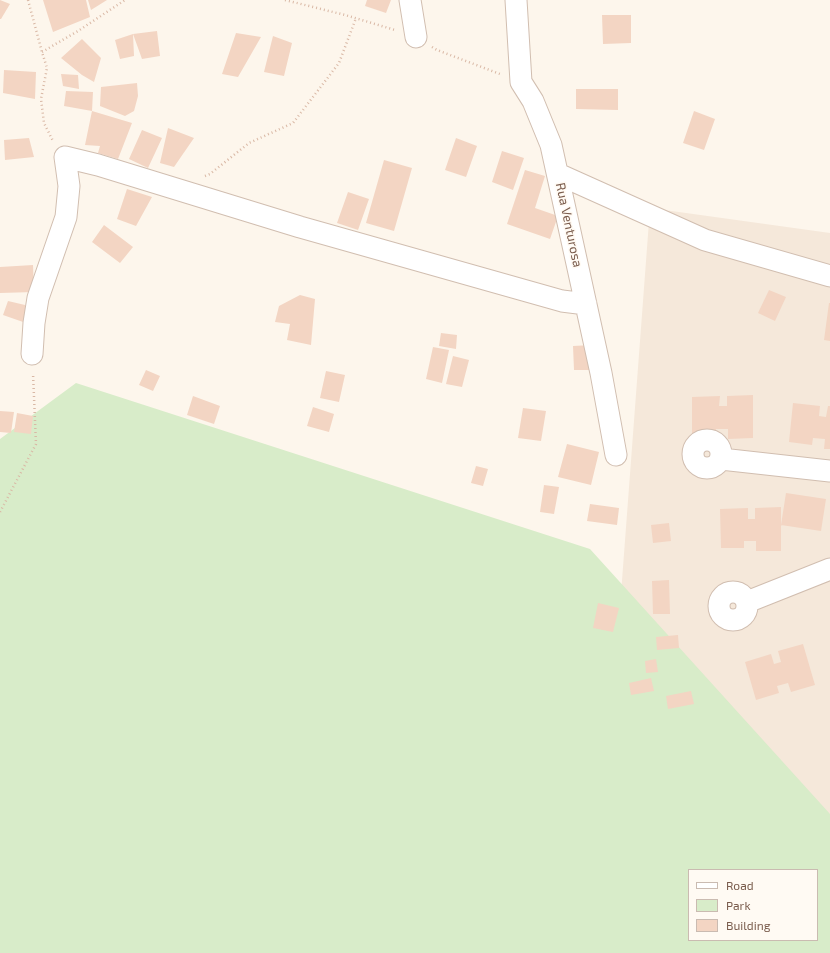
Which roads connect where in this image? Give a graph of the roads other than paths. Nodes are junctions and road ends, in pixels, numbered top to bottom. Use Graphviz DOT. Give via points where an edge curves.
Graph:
graph roads {
  1 [pos="410,0"];
  2 [pos="516,0"];
  3 [pos="416,37"];
  4 [pos="558,174"];
  5 [pos="830,276"];
  6 [pos="586,304"];
  7 [pos="32,354"];
  8 [pos="616,455"];
  9 [pos="721,459"];
  10 [pos="830,471"];
  11 [pos="830,569"];
  12 [pos="747,602"];
  1 -- 3 [label="street"];
  2 -- 4 [label="street, Rua Venturosa" via="521,82 533,101 551,145"];
  4 -- 5 [label="street" via="705,240"];
  4 -- 6 [label="street, Rua Venturosa"];
  6 -- 7 [label="street" via="554,299 65,157 69,186 66,217 38,298"];
  6 -- 8 [label="street, Rua Venturosa"];
  9 -- 10 [label="street"];
  11 -- 12 [label="street"];
}
